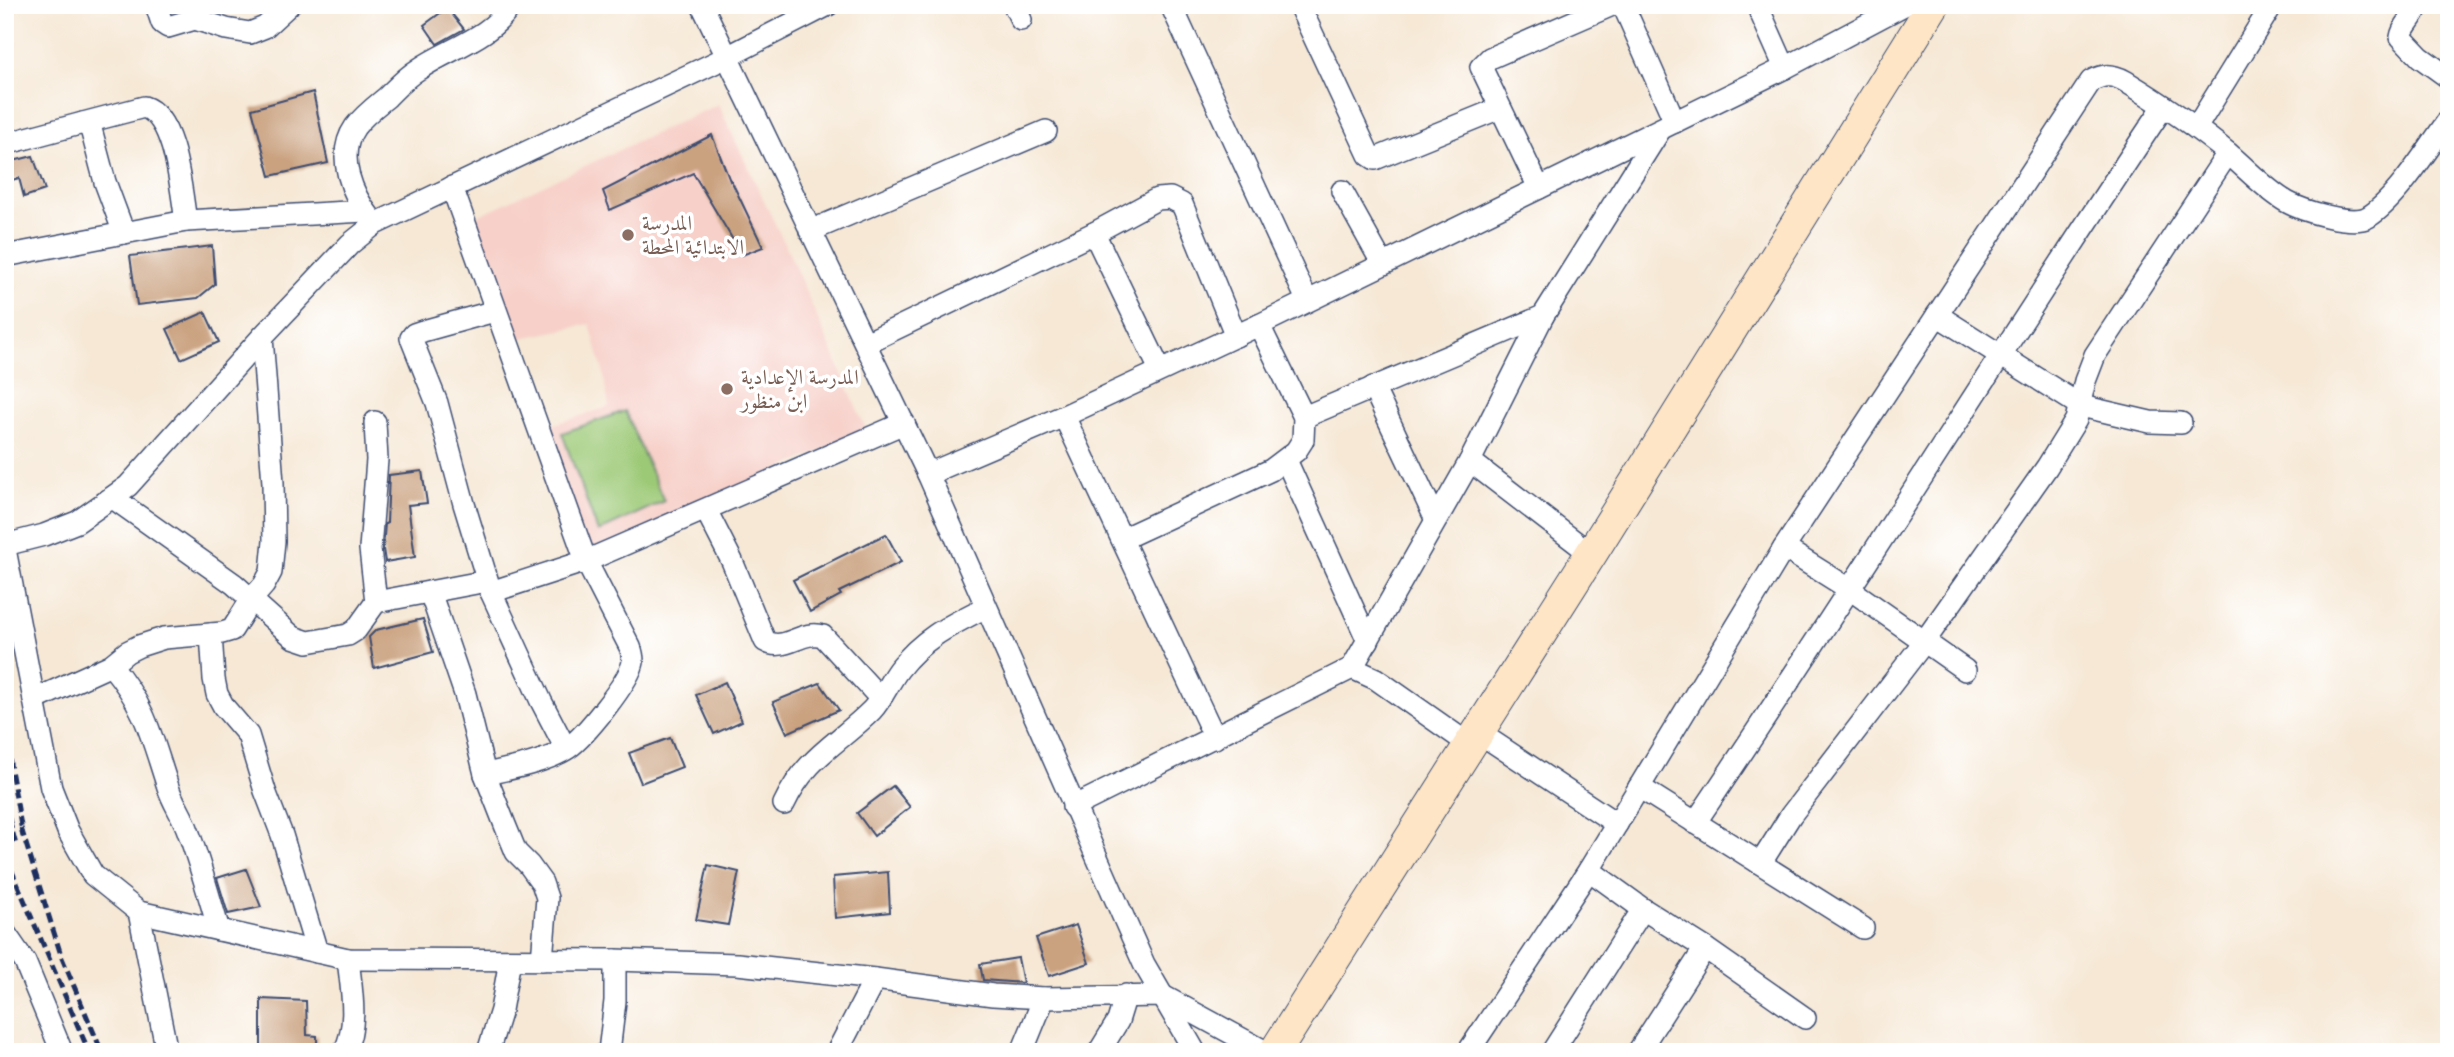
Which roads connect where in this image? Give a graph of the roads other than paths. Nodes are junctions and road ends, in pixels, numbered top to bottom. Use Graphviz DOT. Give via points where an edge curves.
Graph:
graph roads {
  1 [pos="156,5"];
  2 [pos="289,5"];
  3 [pos="511,5"];
  4 [pos="702,5"];
  5 [pos="828,5"];
  6 [pos="1171,5"];
  7 [pos="1299,5"];
  8 [pos="1612,5"];
  9 [pos="1623,5"];
  10 [pos="1757,5"];
  11 [pos="1933,5"];
  12 [pos="2272,5"];
  13 [pos="2417,5"];
  14 [pos="1900,6"];
  15 [pos="795,12"];
  16 [pos="1913,37"];
  17 [pos="727,57"];
  18 [pos="1785,68"];
  19 [pos="2449,78"];
  20 [pos="2164,106"];
  21 [pos="1500,108"];
  22 [pos="2449,119"];
  23 [pos="83,123"];
  24 [pos="1668,126"];
  25 [pos="2196,128"];
  26 [pos="1046,131"];
  27 [pos="5,144"];
  28 [pos="2228,153"];
  29 [pos="452,187"];
  30 [pos="1539,188"];
  31 [pos="1342,191"];
  32 [pos="370,218"];
  33 [pos="186,221"];
  34 [pos="810,231"];
  35 [pos="124,233"];
  36 [pos="1094,233"];
  37 [pos="5,256"];
  38 [pos="1382,263"];
  39 [pos="1307,300"];
  40 [pos="495,311"];
  41 [pos="1937,315"];
  42 [pos="1543,316"];
  43 [pos="1259,325"];
  44 [pos="1236,336"];
  45 [pos="262,337"];
  46 [pos="866,343"];
  47 [pos="2000,355"];
  48 [pos="1160,370"];
  49 [pos="1373,387"];
  50 [pos="2081,406"];
  51 [pos="1065,416"];
  52 [pos="1304,417"];
  53 [pos="375,422"];
  54 [pos="904,422"];
  55 [pos="2181,423"];
  56 [pos="1286,460"];
  57 [pos="1469,461"];
  58 [pos="928,474"];
  59 [pos="113,498"];
  60 [pos="706,510"];
  61 [pos="1436,520"];
  62 [pos="1122,539"];
  63 [pos="5,547"];
  64 [pos="1784,548"];
  65 [pos="1591,554"];
  66 [pos="586,561"];
  67 [pos="489,587"];
  68 [pos="1851,590"];
  69 [pos="430,592"];
  70 [pos="251,600"];
  71 [pos="376,602"];
  72 [pos="986,607"];
  73 [pos="211,634"];
  74 [pos="1368,641"];
  75 [pos="1924,642"];
  76 [pos="111,665"];
  77 [pos="1352,668"];
  78 [pos="1965,670"];
  79 [pos="880,698"];
  80 [pos="34,700"];
  81 [pos="1215,738"];
  82 [pos="1474,739"];
  83 [pos="566,749"];
  84 [pos="485,774"];
  85 [pos="1639,787"];
  86 [pos="784,804"];
  87 [pos="1073,807"];
  88 [pos="1695,823"];
  89 [pos="1617,824"];
  90 [pos="1758,862"];
  91 [pos="1589,870"];
  92 [pos="1643,909"];
  93 [pos="139,912"];
  94 [pos="1863,928"];
  95 [pos="219,930"];
  96 [pos="5,933"];
  97 [pos="1705,948"];
  98 [pos="317,952"];
  99 [pos="348,959"];
  100 [pos="510,960"];
  101 [pos="542,960"];
  102 [pos="615,960"];
  103 [pos="874,979"];
  104 [pos="1126,995"];
  105 [pos="1163,996"];
  106 [pos="1044,998"];
  107 [pos="1805,1018"];
  108 [pos="1276,1051"];
  109 [pos="62,1052"];
  110 [pos="167,1052"];
  111 [pos="344,1052"];
  112 [pos="488,1052"];
  113 [pos="609,1052"];
  114 [pos="837,1052"];
  115 [pos="1022,1052"];
  116 [pos="1099,1052"];
  117 [pos="1195,1052"];
  118 [pos="1468,1052"];
  119 [pos="1552,1052"];
  120 [pos="1638,1052"];
  1 -- 2 [label="street" via="168,27 195,19 250,33 265,27"];
  3 -- 32 [label="street" via="503,18 482,34 419,69 355,127 346,145 347,169"];
  4 -- 17 [label="street"];
  5 -- 15 [label="street"];
  6 -- 39 [label="street"];
  7 -- 21 [label="street" via="1369,155 1376,159"];
  8 -- 21 [label="street" via="1484,61 1482,72"];
  9 -- 24 [label="street"];
  10 -- 18 [label="street"];
  11 -- 16 [label="main road"];
  12 -- 25 [label="street"];
  13 -- 19 [label="street" via="2402,37"];
  14 -- 16 [label="street"];
  14 -- 18 [label="street"];
  15 -- 17 [label="street"];
  16 -- 65 [label="main road"];
  17 -- 29 [label="street"];
  17 -- 34 [label="street"];
  18 -- 24 [label="street"];
  20 -- 25 [label="street"];
  20 -- 41 [label="street" via="2114,75 2091,81"];
  20 -- 47 [label="street"];
  21 -- 30 [label="street"];
  22 -- 28 [label="street" via="2417,166 2379,208 2356,221 2286,202"];
  23 -- 27 [label="street"];
  23 -- 33 [label="street" via="144,107 159,118 176,161"];
  23 -- 35 [label="street" via="91,129"];
  24 -- 30 [label="street"];
  24 -- 42 [label="street"];
  25 -- 28 [label="street"];
  26 -- 34 [label="street"];
  28 -- 50 [label="street" via="2095,355"];
  29 -- 32 [label="street"];
  29 -- 40 [label="street"];
  30 -- 38 [label="street"];
  31 -- 38 [label="street"];
  32 -- 33 [label="street"];
  32 -- 45 [label="street"];
  33 -- 35 [label="street"];
  34 -- 46 [label="street"];
  35 -- 37 [label="street"];
  36 -- 44 [label="street" via="1157,199 1170,198 1182,204"];
  36 -- 46 [label="street"];
  36 -- 48 [label="street"];
  38 -- 39 [label="street"];
  39 -- 43 [label="street"];
  40 -- 66 [label="street"];
  40 -- 67 [label="street" via="411,338 437,403"];
  41 -- 47 [label="street"];
  41 -- 64 [label="street"];
  42 -- 49 [label="street"];
  42 -- 57 [label="street"];
  43 -- 44 [label="street"];
  43 -- 52 [label="street"];
  44 -- 48 [label="street"];
  45 -- 59 [label="street"];
  45 -- 70 [label="street" via="274,541 271,572"];
  46 -- 54 [label="street"];
  47 -- 50 [label="street"];
  47 -- 68 [label="street"];
  48 -- 51 [label="street"];
  49 -- 52 [label="street"];
  49 -- 61 [label="street"];
  50 -- 55 [label="street" via="2150,422"];
  50 -- 75 [label="street" via="2047,467"];
  51 -- 58 [label="street"];
  51 -- 62 [label="street"];
  52 -- 56 [label="street" via="1303,440"];
  53 -- 71 [label="street" via="370,549"];
  54 -- 58 [label="street"];
  54 -- 60 [label="street"];
  56 -- 62 [label="street"];
  56 -- 74 [label="street"];
  57 -- 61 [label="street"];
  57 -- 65 [label="street"];
  58 -- 72 [label="street"];
  59 -- 63 [label="street" via="77,522"];
  59 -- 70 [label="street"];
  60 -- 66 [label="street"];
  60 -- 79 [label="street" via="765,641 779,646 814,633 823,636"];
  61 -- 74 [label="street"];
  62 -- 81 [label="street"];
  63 -- 80 [label="street"];
  64 -- 68 [label="street"];
  64 -- 85 [label="street"];
  65 -- 82 [label="main road"];
  66 -- 67 [label="street"];
  66 -- 83 [label="street" via="633,660 630,672 592,724"];
  67 -- 69 [label="street"];
  67 -- 83 [label="street"];
  68 -- 75 [label="street"];
  68 -- 88 [label="street"];
  69 -- 71 [label="street"];
  69 -- 84 [label="street" via="465,694"];
  70 -- 71 [label="street" via="293,637 308,642 348,635"];
  70 -- 73 [label="street" via="232,630"];
  72 -- 79 [label="street" via="921,643"];
  72 -- 87 [label="street"];
  73 -- 76 [label="street" via="164,638 127,652"];
  73 -- 98 [label="street" via="217,694 248,735"];
  74 -- 77 [label="street"];
  75 -- 78 [label="street"];
  75 -- 90 [label="street"];
  76 -- 80 [label="street"];
  76 -- 95 [label="street" via="146,719 168,788 187,826"];
  77 -- 81 [label="street"];
  77 -- 82 [label="street"];
  79 -- 86 [label="street" via="808,765"];
  80 -- 93 [label="street" via="51,788 68,831 93,875"];
  81 -- 87 [label="street"];
  82 -- 89 [label="street"];
  82 -- 108 [label="main road"];
  83 -- 84 [label="street"];
  84 -- 101 [label="street" via="516,852 542,883 547,898"];
  85 -- 88 [label="street"];
  85 -- 89 [label="street"];
  87 -- 105 [label="street"];
  88 -- 90 [label="street"];
  89 -- 91 [label="street"];
  90 -- 94 [label="street"];
  91 -- 92 [label="street"];
  91 -- 118 [label="street"];
  92 -- 97 [label="street"];
  92 -- 119 [label="street"];
  93 -- 95 [label="street"];
  93 -- 110 [label="street"];
  95 -- 98 [label="street"];
  96 -- 109 [label="street" via="25,962"];
  97 -- 107 [label="street"];
  97 -- 120 [label="street"];
  98 -- 99 [label="street"];
  99 -- 100 [label="street"];
  99 -- 111 [label="street" via="353,1015"];
  100 -- 101 [label="street"];
  100 -- 112 [label="street"];
  101 -- 102 [label="street"];
  102 -- 103 [label="street" via="737,964"];
  102 -- 113 [label="street"];
  103 -- 106 [label="street"];
  103 -- 114 [label="street"];
  104 -- 105 [label="street"];
  104 -- 106 [label="street"];
  104 -- 116 [label="street" via="1118,1021"];
  105 -- 108 [label="street"];
  105 -- 117 [label="street"];
  106 -- 115 [label="street"];
}
